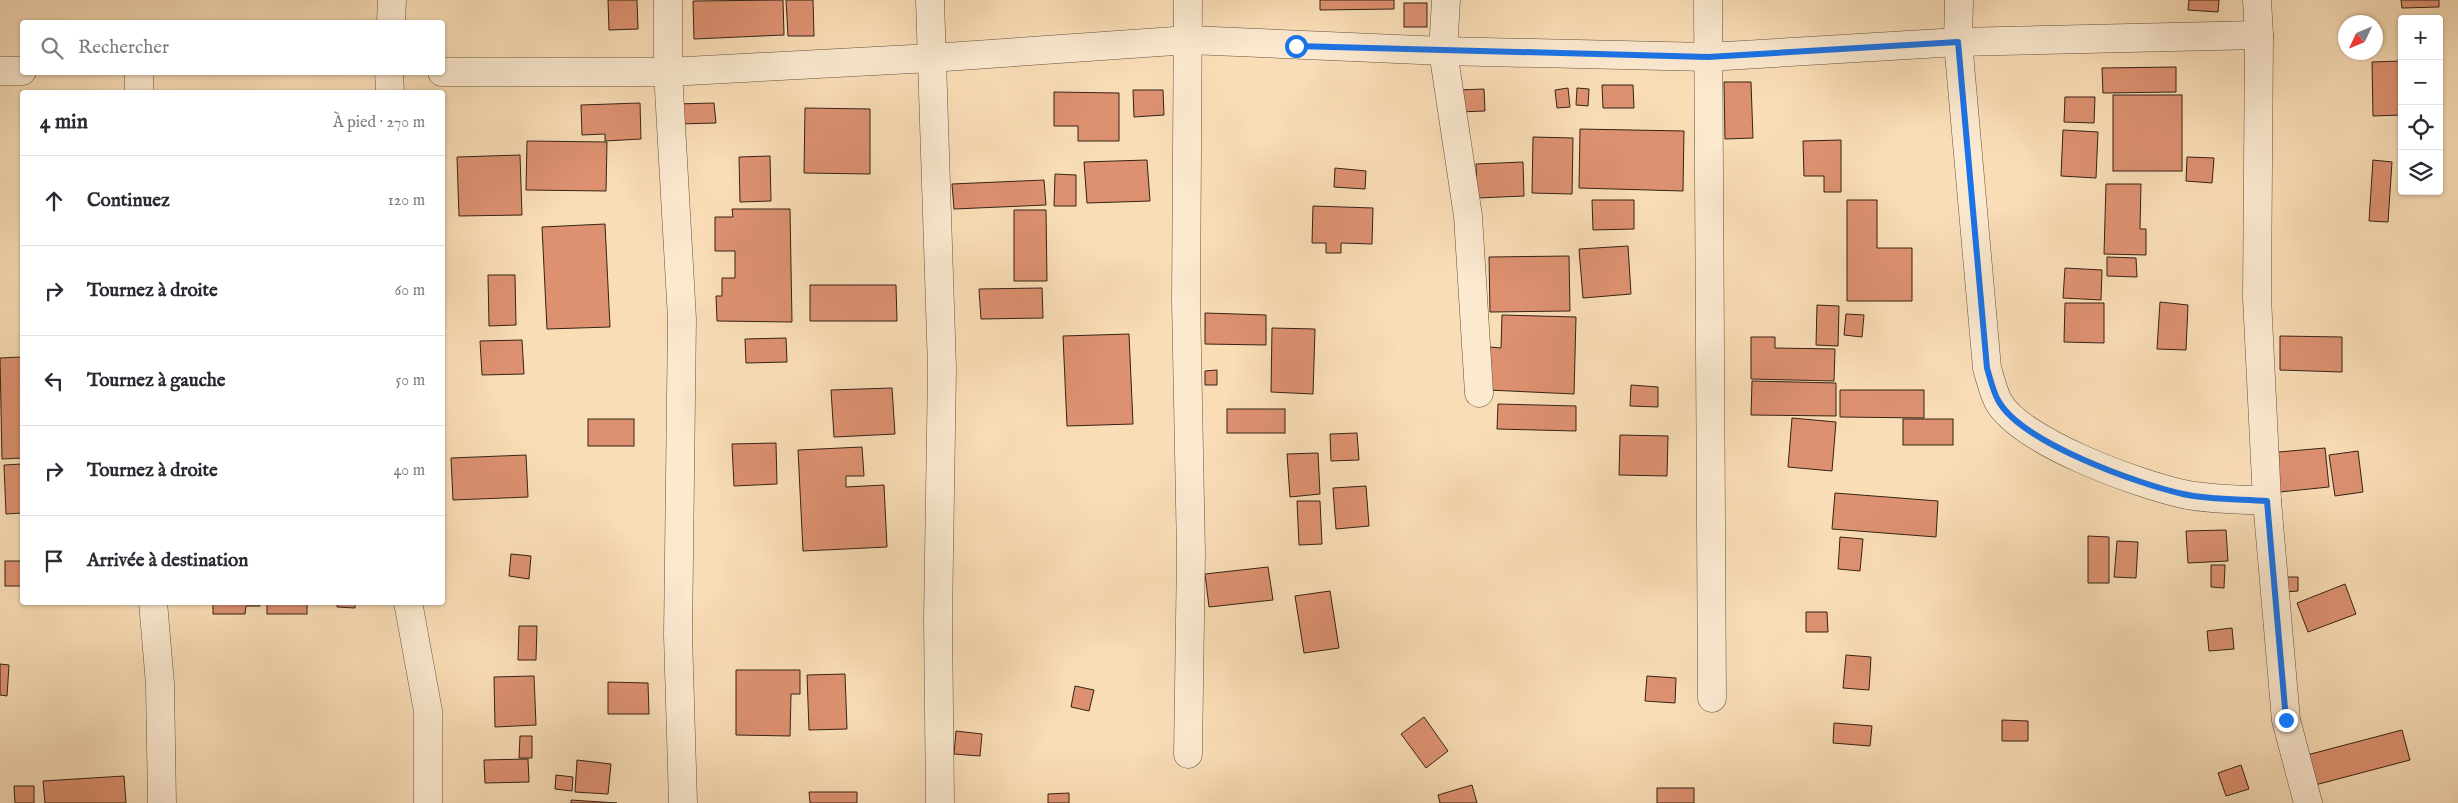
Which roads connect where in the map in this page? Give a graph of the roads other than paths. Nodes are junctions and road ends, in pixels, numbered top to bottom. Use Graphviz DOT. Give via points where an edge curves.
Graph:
graph roads {
  1 [pos="392,0"];
  2 [pos="668,0"];
  3 [pos="930,0"];
  4 [pos="1188,0"];
  5 [pos="1446,0"];
  6 [pos="1708,0"];
  7 [pos="1960,0"];
  8 [pos="2257,0"];
  9 [pos="391,20"];
  10 [pos="2259,35"];
  11 [pos="1188,40"];
  12 [pos="1958,42"];
  13 [pos="1443,51"];
  14 [pos="1708,57"];
  15 [pos="931,58"];
  16 [pos="0,71"];
  17 [pos="20,71"];
  18 [pos="445,72"];
  19 [pos="668,72"];
  20 [pos="139,75"];
  21 [pos="389,75"];
  22 [pos="139,90"];
  23 [pos="390,90"];
  24 [pos="1478,393"];
  25 [pos="2267,501"];
  26 [pos="153,605"];
  27 [pos="409,605"];
  28 [pos="1712,698"];
  29 [pos="1188,754"];
  30 [pos="162,803"];
  31 [pos="428,803"];
  32 [pos="682,803"];
  33 [pos="940,803"];
  34 [pos="2308,803"];
  1 -- 9 [label="street"];
  2 -- 19 [label="street"];
  3 -- 15 [label="street"];
  4 -- 11 [label="street"];
  5 -- 13 [label="street"];
  6 -- 14 [label="street"];
  7 -- 12 [label="street"];
  8 -- 10 [label="street"];
  10 -- 12 [label="street"];
  10 -- 25 [label="street" via="2257,298"];
  11 -- 13 [label="street"];
  11 -- 15 [label="street"];
  11 -- 29 [label="street" via="1186,300 1191,553"];
  12 -- 14 [label="street"];
  12 -- 25 [label="street" via="1987,368 1998,401 2023,427 2076,456 2134,479 2185,495"];
  13 -- 14 [label="street"];
  13 -- 24 [label="street" via="1468,216"];
  14 -- 28 [label="street"];
  15 -- 19 [label="street"];
  15 -- 33 [label="street" via="942,368 938,620"];
  16 -- 17 [label="street"];
  18 -- 19 [label="street"];
  19 -- 32 [label="street" via="682,319 678,635"];
  20 -- 22 [label="street"];
  21 -- 23 [label="street"];
  25 -- 34 [label="street" via="2286,720"];
  26 -- 30 [label="street" via="160,684"];
  27 -- 31 [label="street" via="428,711"];
}
